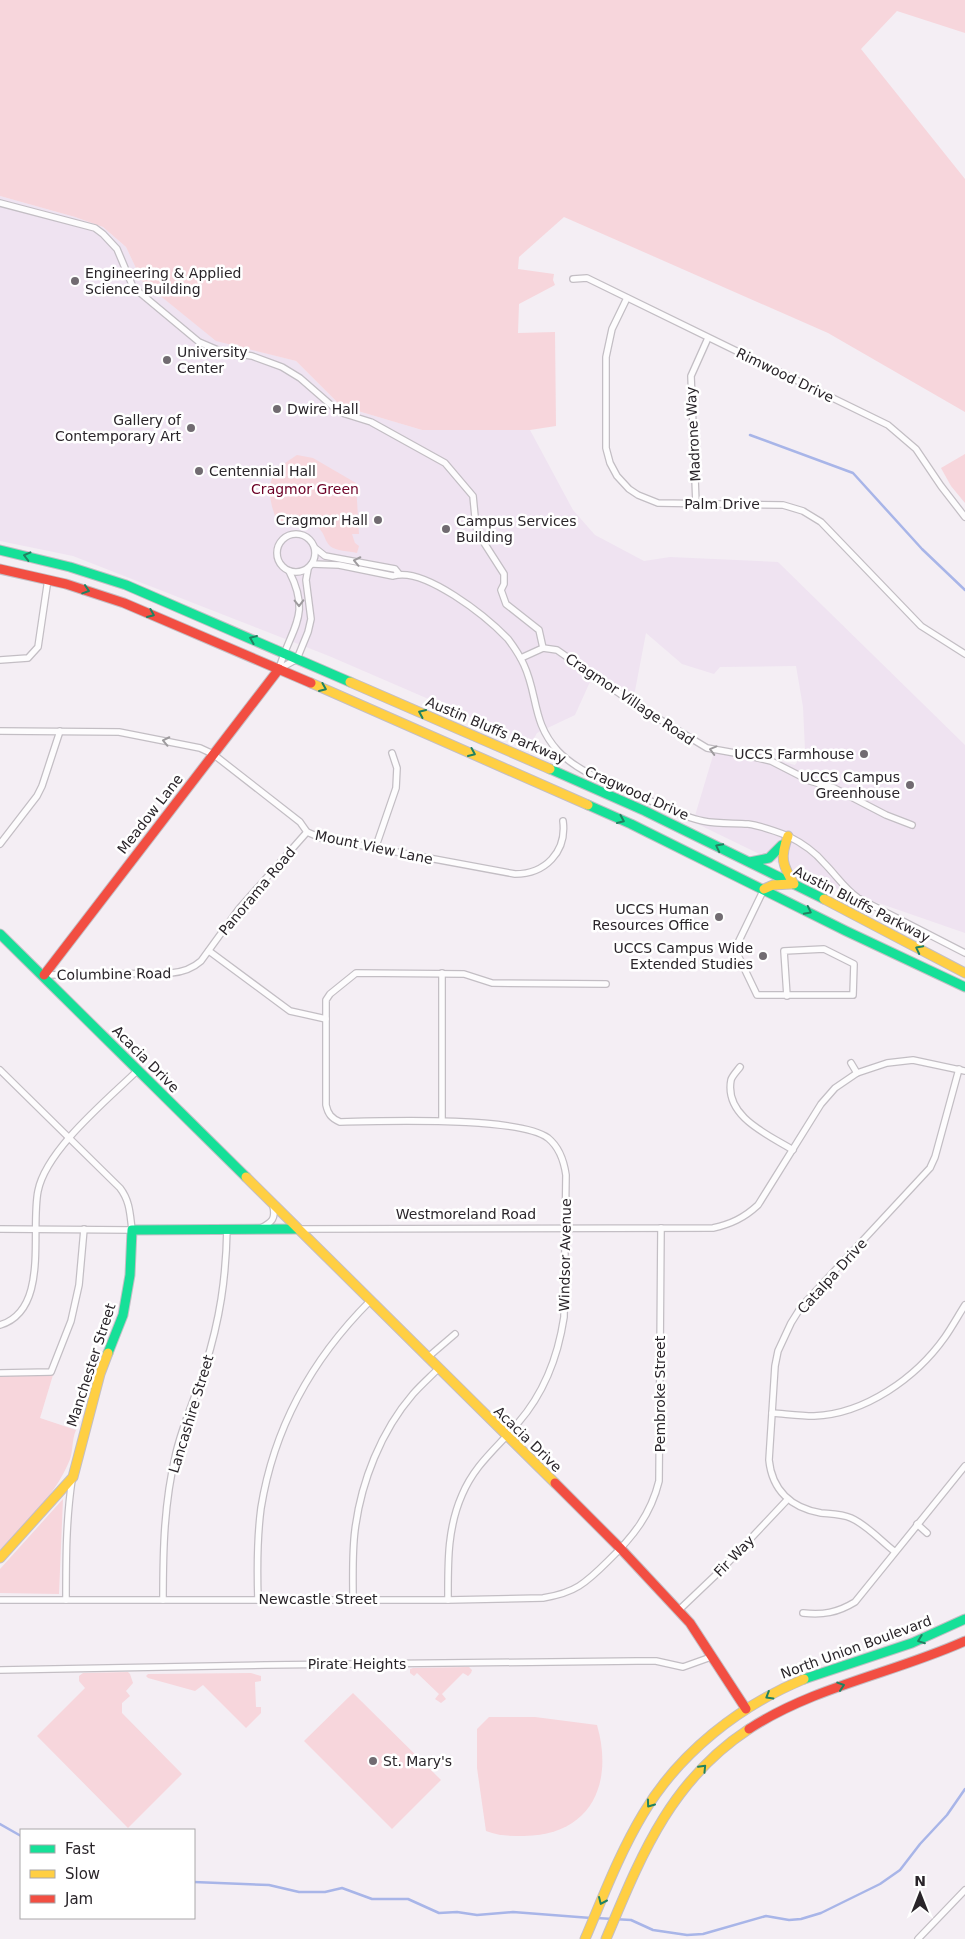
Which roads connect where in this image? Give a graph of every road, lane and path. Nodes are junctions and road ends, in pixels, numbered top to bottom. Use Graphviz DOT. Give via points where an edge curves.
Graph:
graph roads {
  1 [pos="0,204"];
  2 [pos="573,278"];
  3 [pos="627,298"];
  4 [pos="708,338"];
  5 [pos="696,504"];
  6 [pos="965,516"];
  7 [pos="314,547"];
  8 [pos="0,550"];
  9 [pos="310,566"];
  10 [pos="0,569"];
  11 [pos="288,571"];
  12 [pos="399,574"];
  13 [pos="48,579"];
  14 [pos="543,648"];
  15 [pos="284,652"];
  16 [pos="965,654"];
  17 [pos="297,658"];
  18 [pos="520,658"];
  19 [pos="0,660"];
  20 [pos="278,669"];
  21 [pos="0,731"];
  22 [pos="60,731"];
  23 [pos="392,753"];
  24 [pos="213,754"];
  25 [pos="563,821"];
  26 [pos="912,825"];
  27 [pos="307,832"];
  28 [pos="788,836"];
  29 [pos="0,844"];
  30 [pos="375,849"];
  31 [pos="748,862"];
  32 [pos="794,884"];
  33 [pos="764,889"];
  34 [pos="0,934"];
  35 [pos="209,951"];
  36 [pos="965,953"];
  37 [pos="442,973"];
  38 [pos="965,973"];
  39 [pos="44,976"];
  40 [pos="606,984"];
  41 [pos="965,987"];
  42 [pos="787,996"];
  43 [pos="326,1019"];
  44 [pos="851,1063"];
  45 [pos="740,1068"];
  46 [pos="0,1070"];
  47 [pos="138,1070"];
  48 [pos="962,1070"];
  49 [pos="857,1073"];
  50 [pos="442,1121"];
  51 [pos="69,1138"];
  52 [pos="793,1150"];
  53 [pos="273,1204"];
  54 [pos="227,1228"];
  55 [pos="261,1228"];
  56 [pos="565,1228"];
  57 [pos="661,1228"];
  58 [pos="0,1229"];
  59 [pos="36,1229"];
  60 [pos="84,1229"];
  61 [pos="296,1229"];
  62 [pos="132,1230"];
  63 [pos="370,1301"];
  64 [pos="965,1305"];
  65 [pos="0,1325"];
  66 [pos="454,1334"];
  67 [pos="427,1358"];
  68 [pos="438,1369"];
  69 [pos="0,1373"];
  70 [pos="772,1413"];
  71 [pos="505,1436"];
  72 [pos="965,1466"];
  73 [pos="73,1477"];
  74 [pos="787,1500"];
  75 [pos="917,1524"];
  76 [pos="927,1533"];
  77 [pos="620,1549"];
  78 [pos="894,1552"];
  79 [pos="0,1558"];
  80 [pos="0,1600"];
  81 [pos="66,1600"];
  82 [pos="163,1600"];
  83 [pos="258,1600"];
  84 [pos="353,1600"];
  85 [pos="448,1600"];
  86 [pos="679,1610"];
  87 [pos="803,1613"];
  88 [pos="965,1619"];
  89 [pos="965,1641"];
  90 [pos="711,1657"];
  91 [pos="0,1670"];
  92 [pos="746,1709"];
  93 [pos="965,1890"];
  94 [pos="585,1939"];
  95 [pos="606,1939"];
  96 [pos="918,1939"];
  1 -- 14 [label="street" via="95,228 116,248 133,287 199,342 220,351 252,356 282,367 300,378 339,412 371,422 445,463 473,496 479,535 504,574 501,590 506,604 539,630"];
  2 -- 3 [label="street, Rimwood Drive" via="587,278"];
  3 -- 4 [label="street, Rimwood Drive"];
  3 -- 5 [label="street, Palm Drive" via="612,329 606,358 608,455 617,476 638,495 658,503"];
  4 -- 5 [label="street, Madrone Way" via="691,376"];
  4 -- 6 [label="street, Rimwood Drive" via="888,425 916,449"];
  5 -- 16 [label="street, Palm Drive" via="783,504 812,516 921,626"];
  7 -- 9 [label="street" via="315,556"];
  7 -- 11 [label="street" via="300,534 290,535 282,541 277,558"];
  12 -- 7 [label="street, Cragwood Drive, one-way" via="395,569 326,556"];
  15 -- 8 [label="main road, Austin Bluffs Parkway, one-way" via="126,585"];
  9 -- 11 [label="street" via="299,572"];
  9 -- 12 [label="street, Cragwood Drive" via="339,565 393,576"];
  9 -- 17 [label="street" via="306,580 311,619"];
  10 -- 13 [label="main road, Austin Bluffs Parkway"];
  11 -- 15 [label="street, Meadow Lane, one-way" via="299,594 300,610"];
  12 -- 18 [label="street, Cragwood Drive" via="430,582 458,597 497,628"];
  13 -- 19 [label="street" via="38,647 28,658"];
  13 -- 20 [label="main road, Austin Bluffs Parkway, one-way" via="124,603"];
  14 -- 18 [label="street"];
  26 -- 14 [label="street, Cragmor Village Road, one-way" via="777,764 707,748 657,719 568,656"];
  15 -- 17 [label="main road, Austin Bluffs Parkway"];
  15 -- 20 [label="street, Meadow Lane"];
  17 -- 20 [label="street, Meadow Lane"];
  31 -- 17 [label="main road, Austin Bluffs Parkway, one-way" via="570,777"];
  18 -- 28 [label="street, Cragwood Drive" via="545,734 560,754 576,765 691,818 711,823 754,825"];
  20 -- 24 [label="main road, Meadow Lane"];
  20 -- 33 [label="main road, Austin Bluffs Parkway, one-way" via="623,821"];
  21 -- 22 [label="street, Mount View Lane"];
  24 -- 22 [label="street, Mount View Lane, one-way" via="200,748 128,733"];
  22 -- 29 [label="street" via="37,796"];
  23 -- 30 [label="street" via="397,768 396,788"];
  24 -- 27 [label="street, Mount View Lane" via="300,822"];
  24 -- 39 [label="main road, Meadow Lane"];
  25 -- 30 [label="street, Mount View Lane" via="565,831 556,855 537,871 526,874"];
  27 -- 30 [label="street, Mount View Lane"];
  27 -- 35 [label="street, Panorama Road" via="238,910"];
  28 -- 31 [label="main road" via="772,858"];
  28 -- 32 [label="main road" via="782,862"];
  28 -- 36 [label="street, Cragwood Drive" via="818,856 845,888 858,898"];
  31 -- 32 [label="main road, Austin Bluffs Parkway"];
  32 -- 33 [label="main road"];
  38 -- 32 [label="main road, Austin Bluffs Parkway, one-way"];
  33 -- 41 [label="main road, Austin Bluffs Parkway, one-way"];
  33 -- 42 [label="street" via="735,949 757,995"];
  34 -- 39 [label="main road, Acacia Drive"];
  35 -- 39 [label="street, Columbine Road" via="196,966 181,972"];
  35 -- 43 [label="street" via="290,1011"];
  37 -- 40 [label="street" via="464,974 492,983"];
  37 -- 43 [label="street" via="356,973 326,1000"];
  37 -- 50 [label="street"];
  39 -- 47 [label="main road, Acacia Drive"];
  42 -- 42 [label="street" via="853,995 854,964 824,949 784,951"];
  43 -- 50 [label="street, Windsor Avenue" via="326,1105 332,1119 340,1122"];
  44 -- 49 [label="street"];
  45 -- 52 [label="street" via="731,1079 732,1094 739,1111 750,1123"];
  46 -- 51 [label="street, Manchester Street"];
  47 -- 51 [label="street"];
  47 -- 53 [label="main road, Acacia Drive"];
  48 -- 49 [label="street, Westmoreland Road" via="924,1061 900,1060"];
  48 -- 70 [label="street, Catalpa Drive" via="930,1168 791,1322 778,1351"];
  49 -- 52 [label="street, Westmoreland Road" via="827,1096"];
  50 -- 56 [label="street, Windsor Avenue" via="512,1126 548,1138 564,1164"];
  51 -- 59 [label="street" via="41,1179"];
  51 -- 62 [label="street, Manchester Street" via="120,1188 128,1201"];
  52 -- 57 [label="street, Westmoreland Road" via="758,1205 743,1218 713,1228"];
  53 -- 55 [label="street" via="275,1214 272,1221"];
  53 -- 61 [label="main road, Acacia Drive"];
  54 -- 55 [label="main road, Westmoreland Road"];
  54 -- 62 [label="main road, Westmoreland Road"];
  54 -- 82 [label="street, Lancashire Street" via="226,1271 218,1319 205,1369 181,1435 168,1492 163,1528"];
  55 -- 61 [label="main road, Westmoreland Road"];
  56 -- 57 [label="street, Westmoreland Road"];
  56 -- 61 [label="street, Westmoreland Road"];
  56 -- 71 [label="street, Windsor Avenue" via="564,1317 556,1356 536,1400"];
  57 -- 77 [label="street, Pembroke Street" via="659,1480 641,1525"];
  58 -- 59 [label="street, Westmoreland Road"];
  59 -- 60 [label="street, Westmoreland Road"];
  59 -- 65 [label="street" via="30,1293 18,1316"];
  60 -- 62 [label="street, Westmoreland Road"];
  60 -- 69 [label="street" via="79,1285 71,1321 51,1372"];
  61 -- 63 [label="main road, Acacia Drive"];
  62 -- 73 [label="main road, Manchester Street" via="125,1307 100,1374"];
  63 -- 67 [label="main road, Acacia Drive"];
  63 -- 83 [label="street" via="316,1366 281,1433 261,1508"];
  64 -- 70 [label="street" via="944,1338 924,1361 875,1398 846,1411 828,1414"];
  66 -- 67 [label="street"];
  67 -- 68 [label="main road, Acacia Drive"];
  68 -- 71 [label="main road, Acacia Drive"];
  68 -- 84 [label="street" via="404,1405 382,1441 368,1475 354,1532"];
  70 -- 74 [label="street, Catalpa Drive" via="770,1470"];
  71 -- 77 [label="main road, Acacia Drive"];
  71 -- 85 [label="street, Windsor Avenue" via="479,1465 457,1507 450,1541"];
  72 -- 75 [label="street"];
  73 -- 79 [label="main road"];
  73 -- 81 [label="street, Manchester Street" via="68,1513"];
  74 -- 78 [label="street" via="808,1510 852,1518"];
  74 -- 86 [label="street, Fir Way"];
  75 -- 76 [label="street"];
  75 -- 78 [label="street"];
  77 -- 85 [label="street, Newcastle Street" via="579,1586 555,1596"];
  77 -- 86 [label="main road, Acacia Drive"];
  78 -- 87 [label="street" via="855,1602 821,1615"];
  80 -- 81 [label="street, Newcastle Street"];
  81 -- 82 [label="street, Newcastle Street"];
  82 -- 83 [label="street, Newcastle Street"];
  83 -- 84 [label="street, Newcastle Street"];
  84 -- 85 [label="street, Newcastle Street"];
  86 -- 90 [label="main road, Acacia Drive"];
  88 -- 92 [label="main road, North Union Boulevard, one-way" via="922,1640 795,1683"];
  95 -- 89 [label="main road, one-way" via="655,1830 679,1795 706,1765 742,1734 811,1696 926,1658"];
  90 -- 91 [label="street, Pirate Heights" via="683,1667 656,1661 618,1661"];
  90 -- 92 [label="main road, Acacia Drive"];
  92 -- 94 [label="main road, North Union Boulevard, one-way" via="715,1732 673,1773 645,1810 618,1862"];
  93 -- 96 [label="street"];
}
